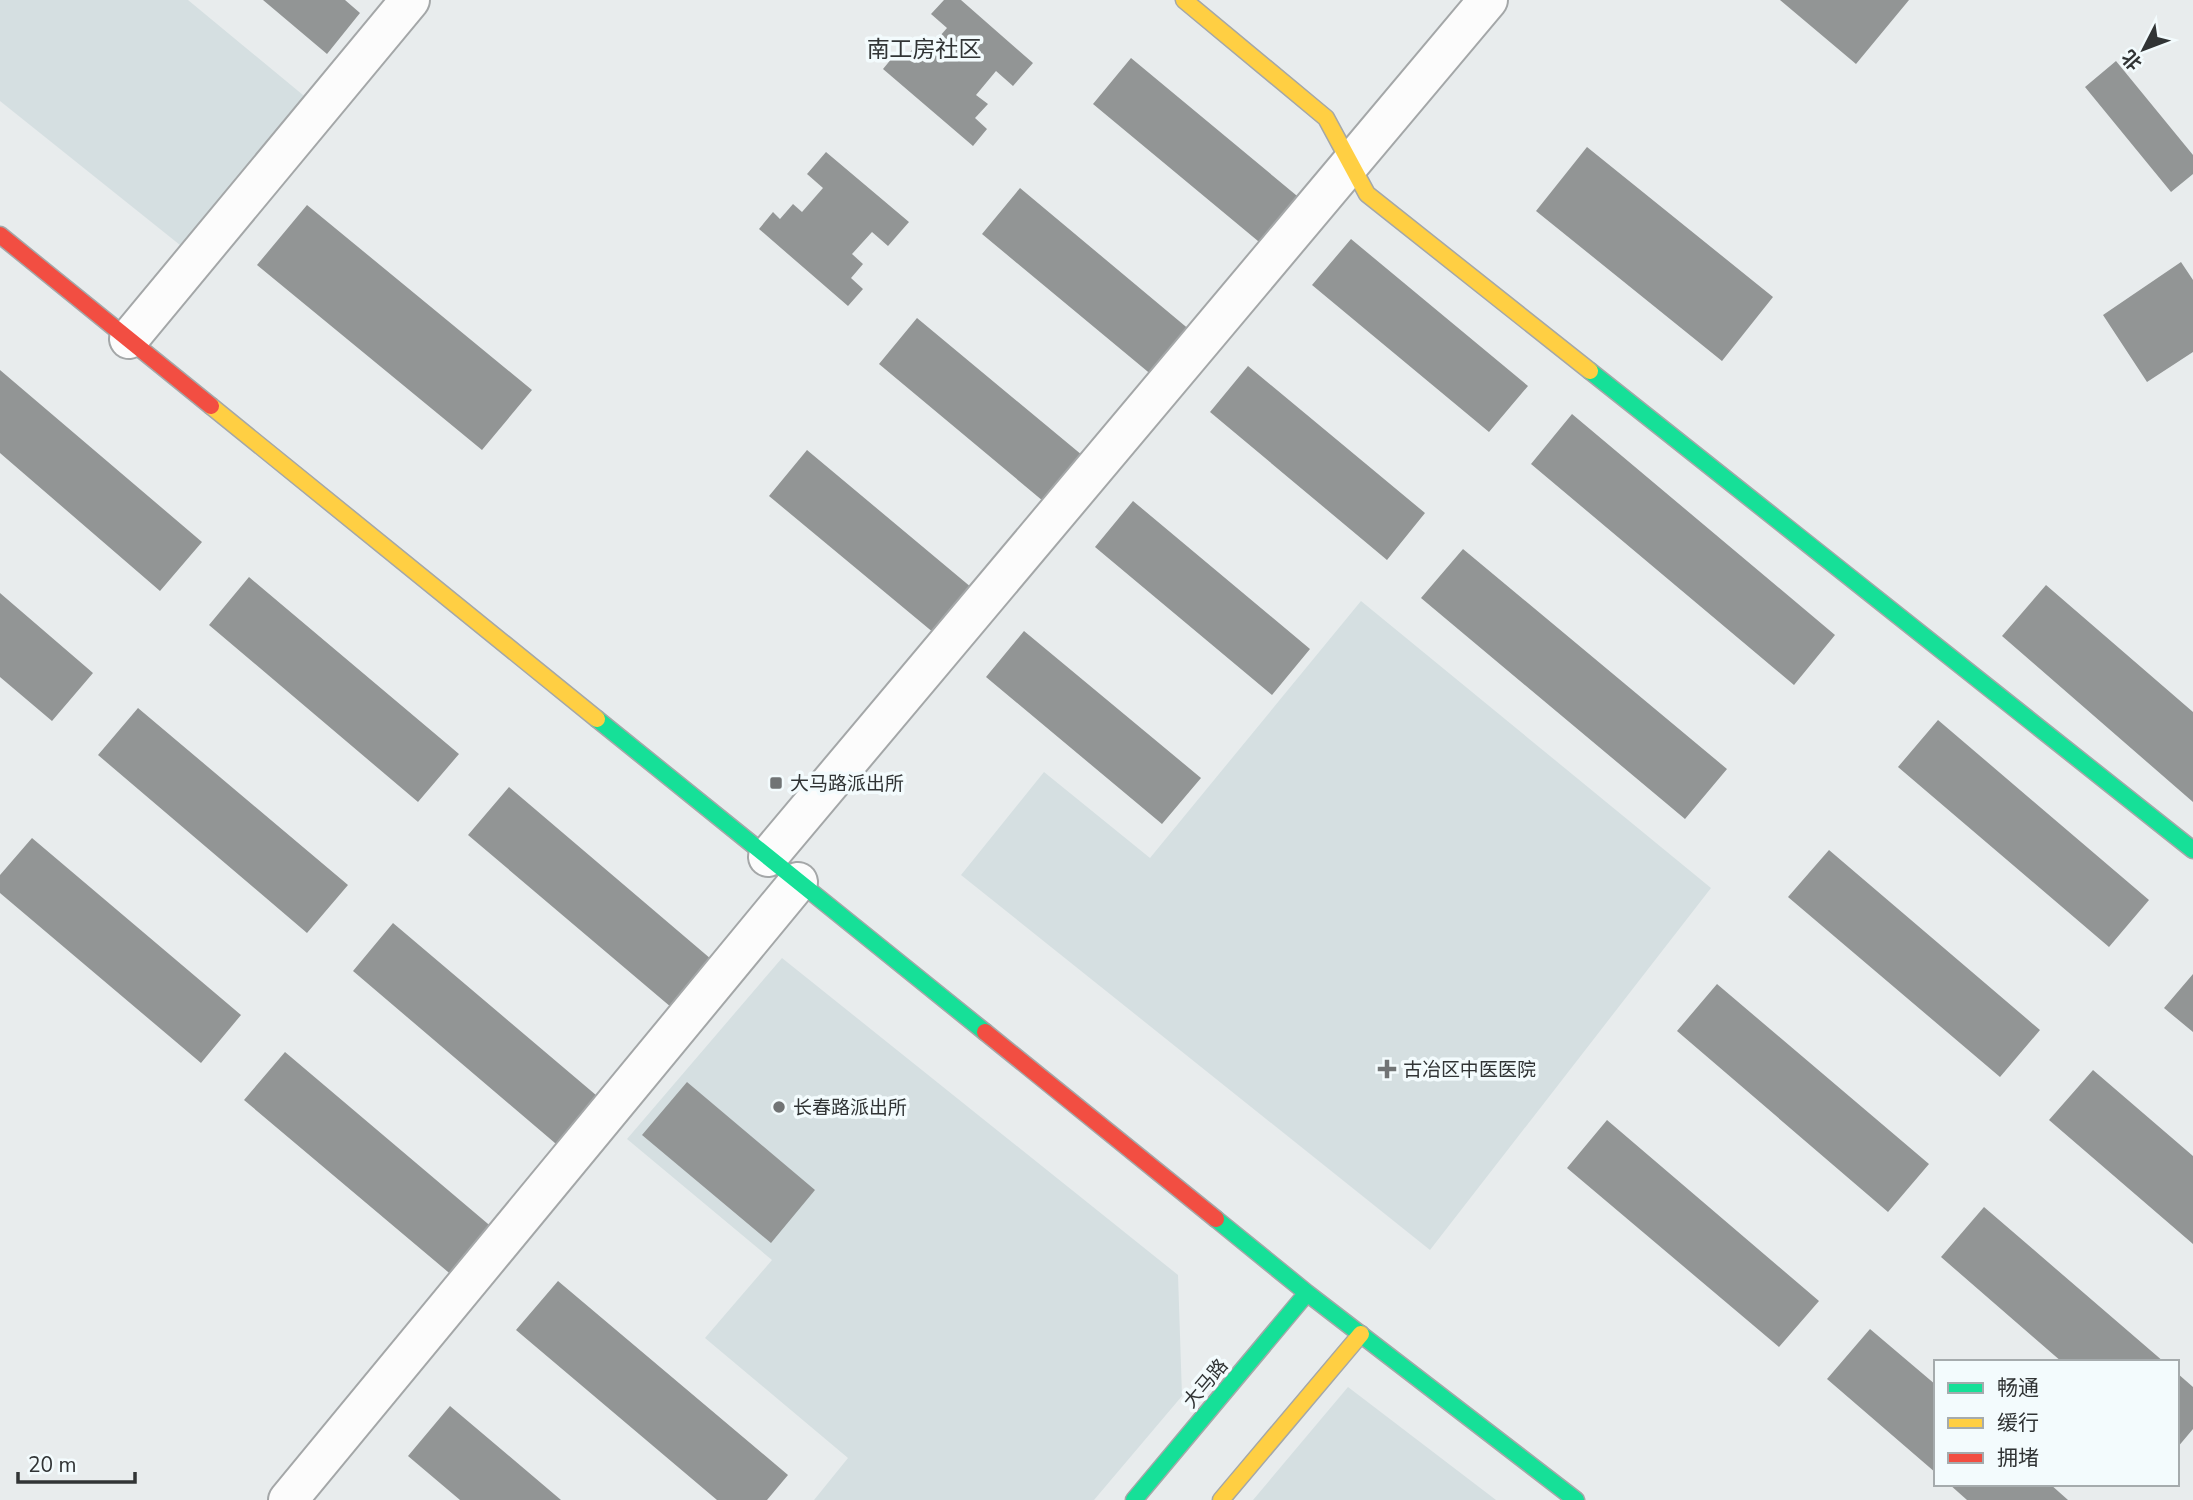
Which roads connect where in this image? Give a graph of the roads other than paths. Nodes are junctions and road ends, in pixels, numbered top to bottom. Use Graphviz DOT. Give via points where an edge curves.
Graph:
graph roads {
  1 [pos="410,0"];
  2 [pos="1184,0"];
  3 [pos="1488,0"];
  4 [pos="1350,164"];
  5 [pos="0,235"];
  6 [pos="129,339"];
  7 [pos="2193,850"];
  8 [pos="768,857"];
  9 [pos="798,882"];
  10 [pos="1307,1293"];
  11 [pos="1361,1334"];
  12 [pos="288,1500"];
  13 [pos="1134,1500"];
  14 [pos="1221,1500"];
  15 [pos="1576,1500"];
  1 -- 6 [label="street"];
  2 -- 4 [label="street" via="1326,118"];
  3 -- 4 [label="street"];
  4 -- 7 [label="street" via="1367,194"];
  4 -- 8 [label="street"];
  5 -- 6 [label="street"];
  6 -- 8 [label="street"];
  8 -- 9 [label="street"];
  9 -- 10 [label="street"];
  9 -- 12 [label="street"];
  10 -- 11 [label="street"];
  10 -- 13 [label="street, 大马路"];
  11 -- 14 [label="street"];
  11 -- 15 [label="street"];
}
